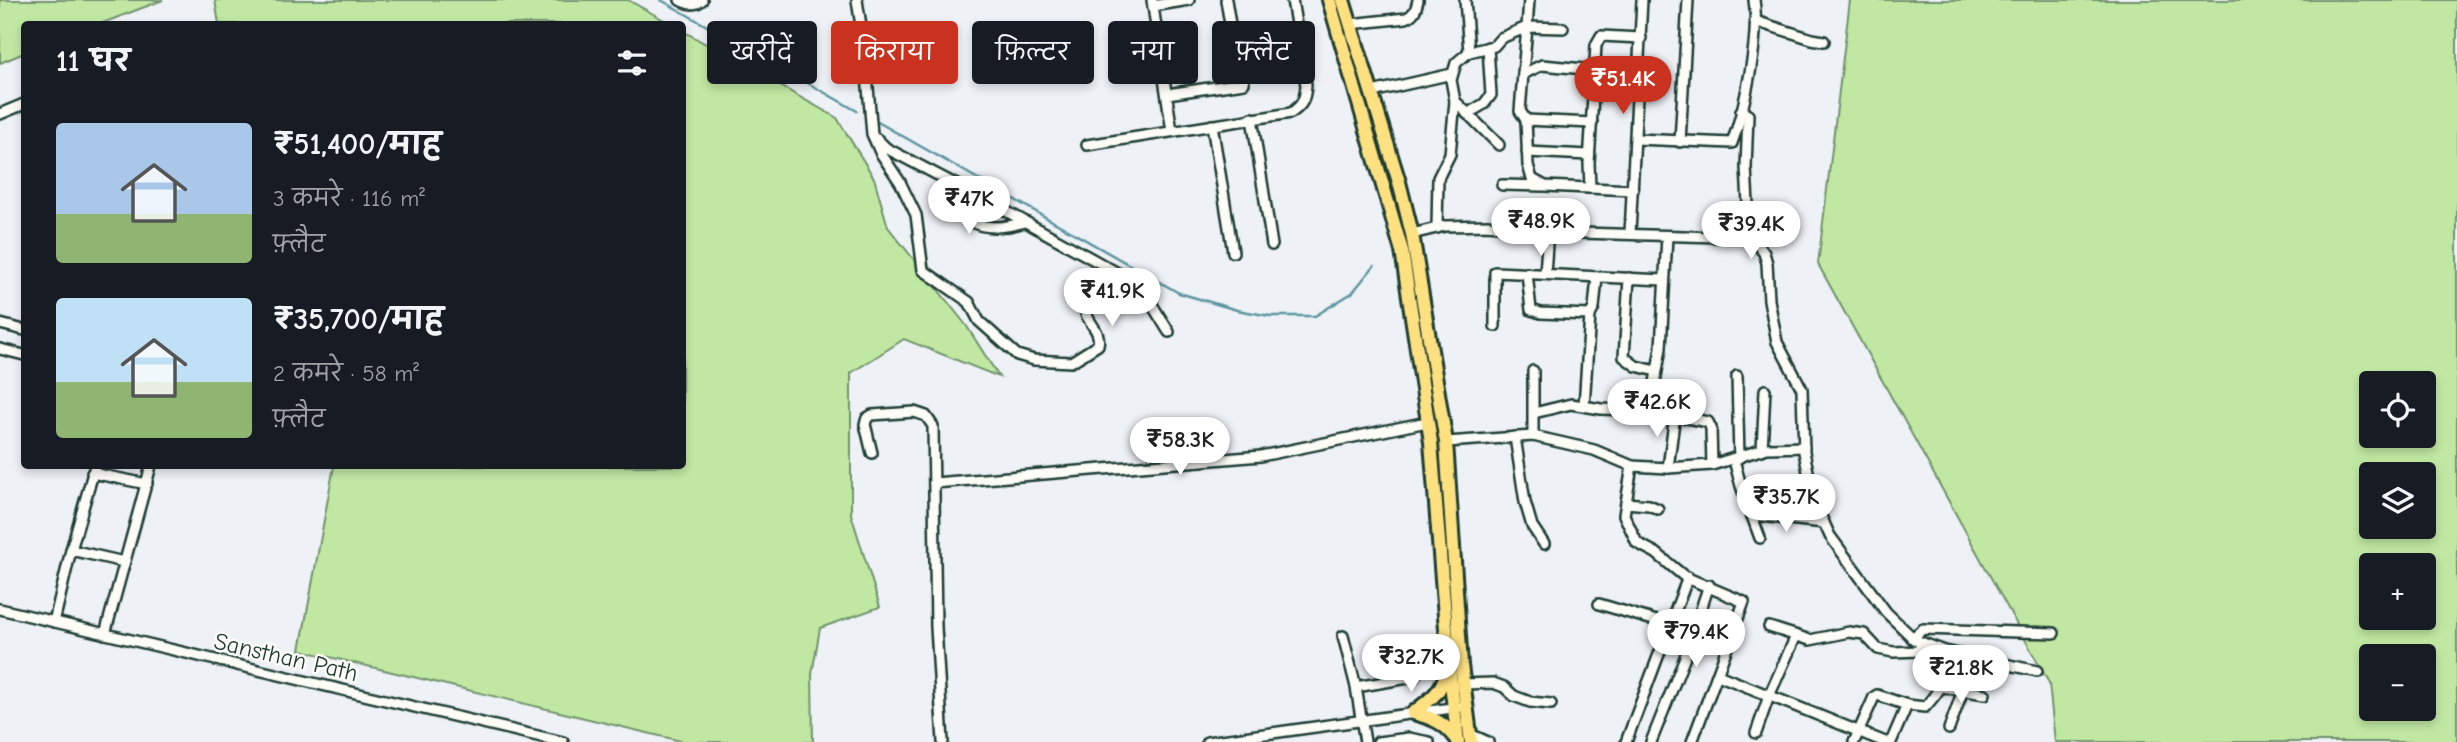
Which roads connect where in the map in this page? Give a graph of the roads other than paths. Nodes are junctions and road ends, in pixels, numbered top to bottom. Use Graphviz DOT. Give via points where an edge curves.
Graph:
graph roads {
  1 [pos="680,0"];
  2 [pos="702,0"];
  3 [pos="857,0"];
  4 [pos="1189,0"];
  5 [pos="1226,0"];
  6 [pos="1292,0"];
  7 [pos="1329,0"];
  8 [pos="1343,0"];
  9 [pos="1418,0"];
  10 [pos="1529,0"];
  11 [pos="1642,0"];
  12 [pos="1688,0"];
  13 [pos="1754,0"];
  14 [pos="1468,2"];
  15 [pos="1152,3"];
  16 [pos="1230,21"];
  17 [pos="1755,21"];
  18 [pos="1350,24"];
  19 [pos="1527,27"];
  20 [pos="1563,28"];
  21 [pos="1641,38"];
  22 [pos="1824,41"];
  23 [pos="1488,47"];
  24 [pos="1469,52"];
  25 [pos="1595,70"];
  26 [pos="1452,74"];
  27 [pos="1523,74"];
  28 [pos="1237,84"];
  29 [pos="1372,92"];
  30 [pos="1167,94"];
  31 [pos="1455,101"];
  32 [pos="21,105"];
  33 [pos="1741,111"];
  34 [pos="0,114"];
  35 [pos="1467,114"];
  36 [pos="1252,118"];
  37 [pos="1527,120"];
  38 [pos="1591,123"];
  39 [pos="1212,125"];
  40 [pos="1172,131"];
  41 [pos="872,134"];
  42 [pos="1636,139"];
  43 [pos="1679,142"];
  44 [pos="1087,145"];
  45 [pos="1499,145"];
  46 [pos="1527,152"];
  47 [pos="1589,155"];
  48 [pos="956,184"];
  49 [pos="1502,185"];
  50 [pos="1545,186"];
  51 [pos="1590,188"];
  52 [pos="1633,190"];
  53 [pos="1024,222"];
  54 [pos="1437,228"];
  55 [pos="1548,230"];
  56 [pos="1630,233"];
  57 [pos="1412,234"];
  58 [pos="1667,236"];
  59 [pos="1753,238"];
  60 [pos="1272,245"];
  61 [pos="1233,252"];
  62 [pos="1110,269"];
  63 [pos="1527,273"];
  64 [pos="1545,274"];
  65 [pos="1597,276"];
  66 [pos="1629,278"];
  67 [pos="1664,280"];
  68 [pos="1590,314"];
  69 [pos="0,324"];
  70 [pos="1496,326"];
  71 [pos="21,329"];
  72 [pos="1169,332"];
  73 [pos="0,349"];
  74 [pos="21,354"];
  75 [pos="1533,371"];
  76 [pos="1656,371"];
  77 [pos="1737,376"];
  78 [pos="1765,390"];
  79 [pos="1584,406"];
  80 [pos="1650,411"];
  81 [pos="1534,413"];
  82 [pos="1675,414"];
  83 [pos="1427,422"];
  84 [pos="1533,436"];
  85 [pos="1515,438"];
  86 [pos="1446,442"];
  87 [pos="1804,447"];
  88 [pos="1762,450"];
  89 [pos="872,453"];
  90 [pos="1736,459"];
  91 [pos="1712,465"];
  92 [pos="1632,466"];
  93 [pos="1668,468"];
  94 [pos="93,469"];
  95 [pos="150,469"];
  96 [pos="934,483"];
  97 [pos="147,484"];
  98 [pos="1626,503"];
  99 [pos="1658,509"];
  100 [pos="1751,515"];
  101 [pos="1824,523"];
  102 [pos="1760,538"];
  103 [pos="1544,544"];
  104 [pos="71,550"];
  105 [pos="124,562"];
  106 [pos="1688,578"];
  107 [pos="1709,585"];
  108 [pos="1599,604"];
  109 [pos="0,609"];
  110 [pos="54,622"];
  111 [pos="1670,625"];
  112 [pos="1769,626"];
  113 [pos="2054,633"];
  114 [pos="106,634"];
  115 [pos="1343,636"];
  116 [pos="1796,636"];
  117 [pos="1917,643"];
  118 [pos="1416,655"];
  119 [pos="1449,666"];
  120 [pos="2037,671"];
  121 [pos="1718,675"];
  122 [pos="1463,684"];
  123 [pos="1356,687"];
  124 [pos="1942,687"];
  125 [pos="1963,690"];
  126 [pos="1985,694"];
  127 [pos="1769,696"];
  128 [pos="1551,704"];
  129 [pos="1906,705"];
  130 [pos="1460,707"];
  131 [pos="1413,713"];
  132 [pos="1362,721"];
  133 [pos="1949,729"];
  134 [pos="1858,731"];
  135 [pos="1756,733"];
  136 [pos="1464,740"];
  137 [pos="563,742"];
  138 [pos="943,742"];
  139 [pos="1207,742"];
  140 [pos="1365,742"];
  141 [pos="1378,742"];
  142 [pos="1429,742"];
  143 [pos="1488,742"];
  144 [pos="1626,742"];
  145 [pos="1651,742"];
  146 [pos="1692,742"];
  147 [pos="1854,742"];
  148 [pos="1885,742"];
  149 [pos="1891,742"];
  1 -- 2 [label="street" via="698,4"];
  3 -- 41 [label="street"];
  4 -- 15 [label="street"];
  5 -- 16 [label="street"];
  6 -- 36 [label="street" via="1306,97 1291,113"];
  7 -- 83 [label="main road" via="1402,251"];
  8 -- 18 [label="main road"];
  9 -- 18 [label="street" via="1416,10 1406,18"];
  10 -- 19 [label="street"];
  11 -- 21 [label="street"];
  12 -- 43 [label="street"];
  13 -- 17 [label="street"];
  14 -- 24 [label="street"];
  15 -- 30 [label="street"];
  17 -- 22 [label="street"];
  17 -- 33 [label="street"];
  18 -- 29 [label="main road"];
  19 -- 20 [label="street"];
  19 -- 23 [label="street"];
  19 -- 27 [label="street"];
  21 -- 25 [label="street" via="1601,36"];
  21 -- 42 [label="street"];
  23 -- 24 [label="street"];
  23 -- 35 [label="street" via="1491,95"];
  24 -- 26 [label="street" via="1456,63"];
  25 -- 27 [label="street" via="1542,65"];
  25 -- 38 [label="street"];
  26 -- 29 [label="street"];
  26 -- 31 [label="street"];
  27 -- 37 [label="street" via="1520,111"];
  28 -- 30 [label="street"];
  29 -- 57 [label="main road"];
  30 -- 40 [label="street"];
  31 -- 35 [label="street"];
  31 -- 54 [label="street" via="1450,154 1438,178"];
  32 -- 34 [label="street"];
  33 -- 43 [label="street" via="1732,142"];
  33 -- 59 [label="street" via="1748,115 1746,191"];
  35 -- 45 [label="street"];
  36 -- 39 [label="street"];
  36 -- 60 [label="street"];
  37 -- 38 [label="street"];
  37 -- 46 [label="street"];
  38 -- 47 [label="street"];
  39 -- 40 [label="street"];
  39 -- 61 [label="street"];
  40 -- 44 [label="street"];
  41 -- 48 [label="street" via="886,148"];
  41 -- 62 [label="street" via="916,215 923,270 969,302 979,321 1017,355 1071,362 1094,348 1100,339 1084,314 1084,305 1105,282"];
  42 -- 43 [label="street"];
  42 -- 52 [label="street"];
  46 -- 47 [label="street"];
  46 -- 50 [label="street" via="1532,179"];
  47 -- 51 [label="street"];
  48 -- 53 [label="street"];
  48 -- 53 [label="street" via="958,202 969,220 997,227"];
  49 -- 50 [label="street"];
  50 -- 51 [label="street"];
  51 -- 52 [label="street"];
  52 -- 56 [label="street"];
  53 -- 62 [label="street"];
  54 -- 55 [label="street" via="1487,225"];
  54 -- 57 [label="street"];
  55 -- 56 [label="street"];
  55 -- 64 [label="street"];
  56 -- 58 [label="street"];
  57 -- 86 [label="main road"];
  58 -- 59 [label="street"];
  58 -- 67 [label="street"];
  59 -- 87 [label="street" via="1767,263 1777,342 1802,389"];
  62 -- 72 [label="street" via="1146,295"];
  63 -- 64 [label="street"];
  63 -- 68 [label="street" via="1531,310"];
  63 -- 70 [label="street" via="1495,272"];
  64 -- 65 [label="street"];
  65 -- 66 [label="street"];
  65 -- 68 [label="street"];
  66 -- 67 [label="street"];
  66 -- 76 [label="street" via="1624,357"];
  67 -- 76 [label="street"];
  68 -- 79 [label="street"];
  69 -- 71 [label="street"];
  73 -- 74 [label="street"];
  75 -- 81 [label="street"];
  76 -- 80 [label="street"];
  77 -- 90 [label="street"];
  78 -- 88 [label="street"];
  79 -- 80 [label="street"];
  79 -- 81 [label="street" via="1571,404"];
  80 -- 82 [label="street"];
  81 -- 84 [label="street"];
  82 -- 91 [label="street" via="1708,422"];
  82 -- 93 [label="street"];
  83 -- 96 [label="street" via="1261,456"];
  83 -- 119 [label="main road"];
  84 -- 85 [label="street"];
  84 -- 92 [label="street" via="1594,450"];
  85 -- 86 [label="street"];
  85 -- 103 [label="street" via="1525,502 1532,526"];
  86 -- 122 [label="main road"];
  87 -- 88 [label="street"];
  87 -- 101 [label="street" via="1814,501"];
  88 -- 90 [label="street"];
  89 -- 96 [label="street" via="867,418 914,412 926,416 933,426"];
  90 -- 91 [label="street"];
  90 -- 100 [label="street"];
  91 -- 93 [label="street"];
  92 -- 93 [label="street"];
  92 -- 98 [label="street"];
  94 -- 97 [label="street"];
  94 -- 104 [label="street"];
  95 -- 97 [label="street"];
  96 -- 138 [label="street"];
  97 -- 105 [label="street"];
  98 -- 99 [label="street"];
  98 -- 106 [label="street" via="1624,515 1637,543"];
  100 -- 101 [label="street"];
  100 -- 102 [label="street"];
  101 -- 117 [label="street" via="1886,612"];
  104 -- 105 [label="street"];
  104 -- 110 [label="street"];
  105 -- 114 [label="street"];
  106 -- 107 [label="street"];
  106 -- 111 [label="street"];
  107 -- 121 [label="street" via="1744,602"];
  107 -- 145 [label="street"];
  108 -- 111 [label="street"];
  109 -- 110 [label="street, Sansthan Path"];
  110 -- 114 [label="street, Sansthan Path"];
  111 -- 144 [label="street"];
  112 -- 116 [label="street"];
  113 -- 117 [label="street" via="1923,628"];
  114 -- 137 [label="street, Sansthan Path"];
  115 -- 123 [label="street"];
  116 -- 117 [label="street" via="1810,640 1849,632 1864,634 1878,649 1893,652"];
  116 -- 127 [label="street"];
  117 -- 120 [label="street"];
  117 -- 124 [label="street" via="1938,663 1944,675"];
  118 -- 123 [label="street" via="1414,677"];
  119 -- 130 [label="main road"];
  119 -- 131 [label="main road" via="1442,687"];
  121 -- 127 [label="street"];
  121 -- 146 [label="street"];
  122 -- 128 [label="street" via="1493,683 1530,702"];
  122 -- 130 [label="main road"];
  123 -- 132 [label="street"];
  124 -- 125 [label="street"];
  124 -- 129 [label="street" via="1925,707"];
  125 -- 126 [label="street"];
  125 -- 133 [label="street"];
  127 -- 134 [label="street"];
  127 -- 135 [label="street"];
  129 -- 134 [label="street" via="1877,695"];
  129 -- 149 [label="street"];
  130 -- 131 [label="street"];
  130 -- 136 [label="main road"];
  131 -- 132 [label="street"];
  131 -- 136 [label="main road" via="1446,725"];
  132 -- 139 [label="street"];
  132 -- 140 [label="street"];
  134 -- 147 [label="street"];
  134 -- 148 [label="street"];
  136 -- 143 [label="street"];
  141 -- 142 [label="street" via="1409,738"];
}
